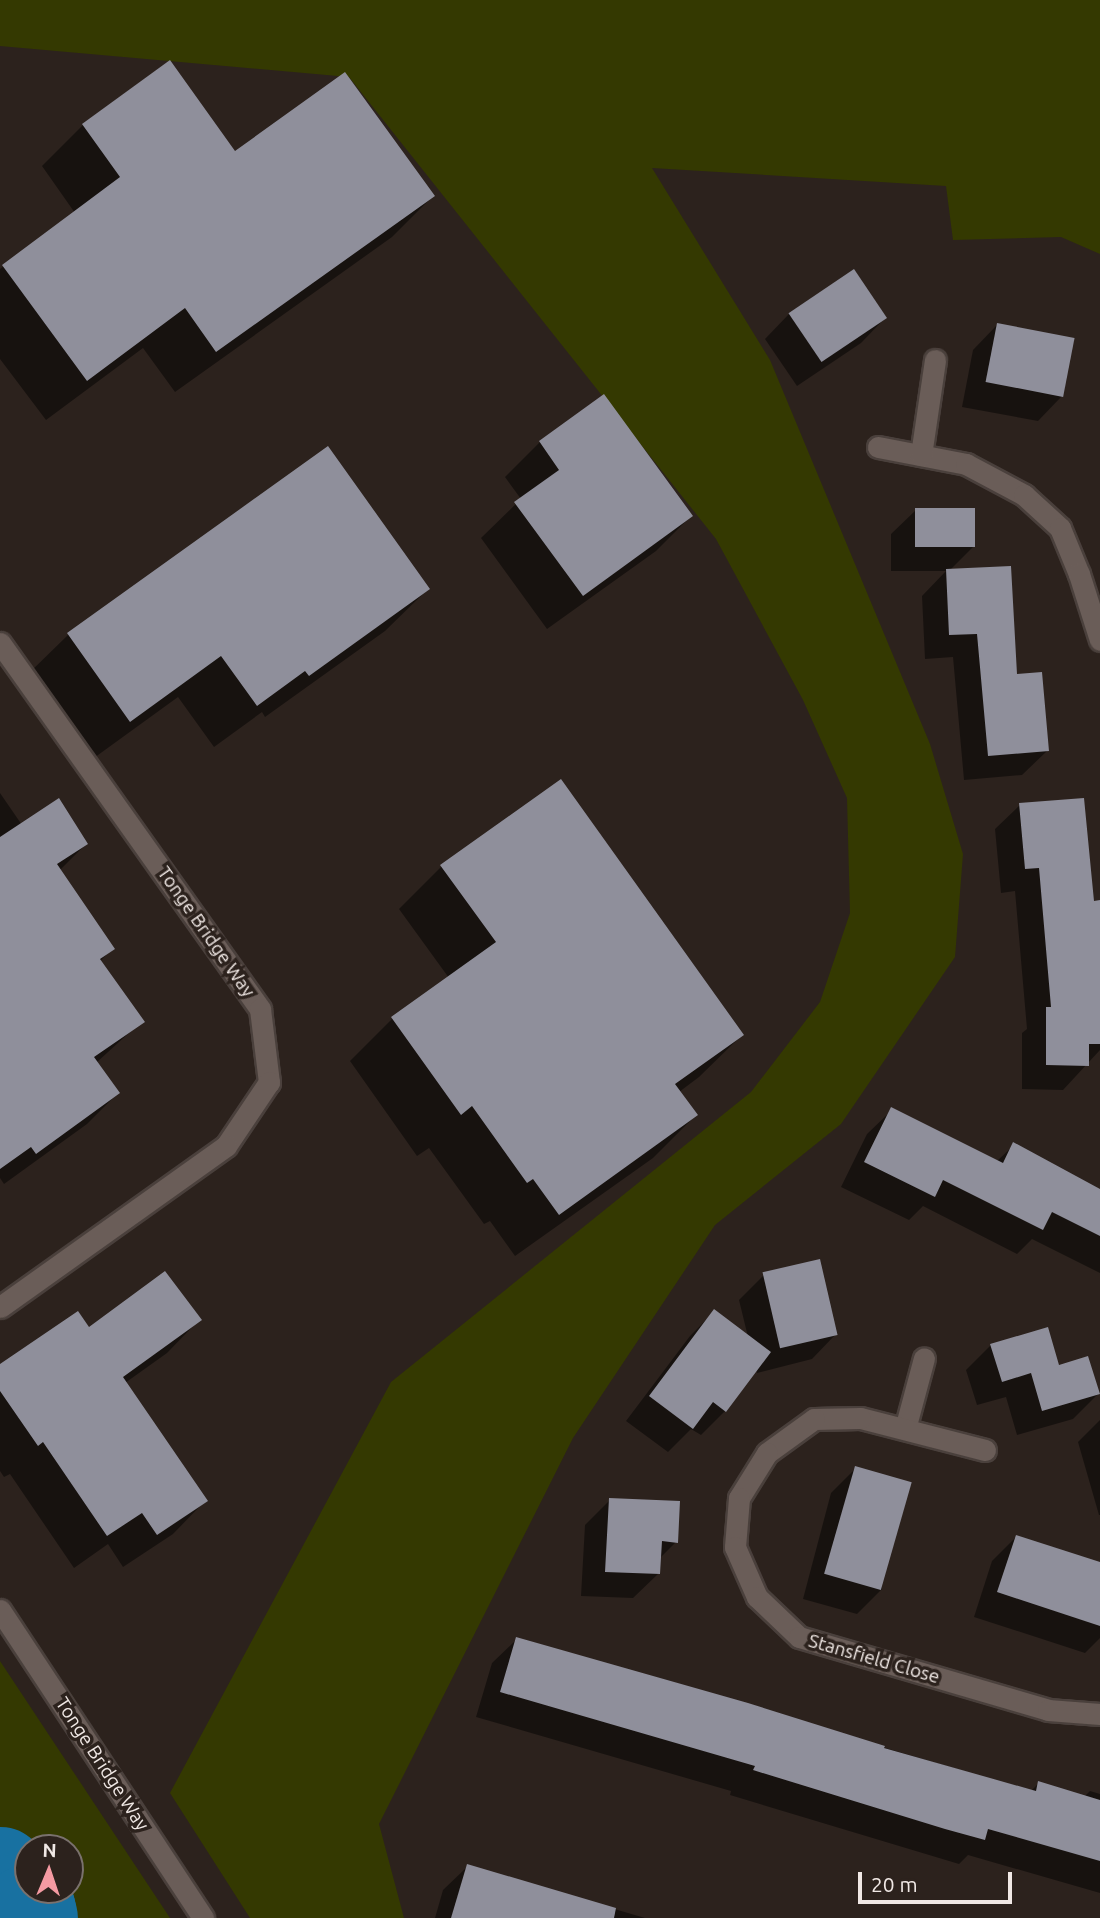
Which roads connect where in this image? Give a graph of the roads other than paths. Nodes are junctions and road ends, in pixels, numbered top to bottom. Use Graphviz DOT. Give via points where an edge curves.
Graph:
graph roads {
  1 [pos="935,360"];
  2 [pos="878,447"];
  3 [pos="921,455"];
  4 [pos="1100,640"];
  5 [pos="0,643"];
  6 [pos="0,1307"];
  7 [pos="924,1358"];
  8 [pos="905,1429"];
  9 [pos="985,1450"];
  10 [pos="0,1610"];
  11 [pos="1100,1714"];
  12 [pos="203,1918"];
  1 -- 3 [label="street"];
  2 -- 3 [label="street"];
  3 -- 4 [label="street" via="966,464 1024,495 1060,528"];
  5 -- 6 [label="street, Tonge Bridge Way" via="260,1009 270,1082 226,1146"];
  7 -- 8 [label="street"];
  8 -- 9 [label="street, Stansfield Close"];
  8 -- 11 [label="street, Stansfield Close" via="860,1418 814,1419 767,1453 739,1498 735,1547 757,1597 799,1637 1048,1710"];
  10 -- 12 [label="street, Tonge Bridge Way"];
}
